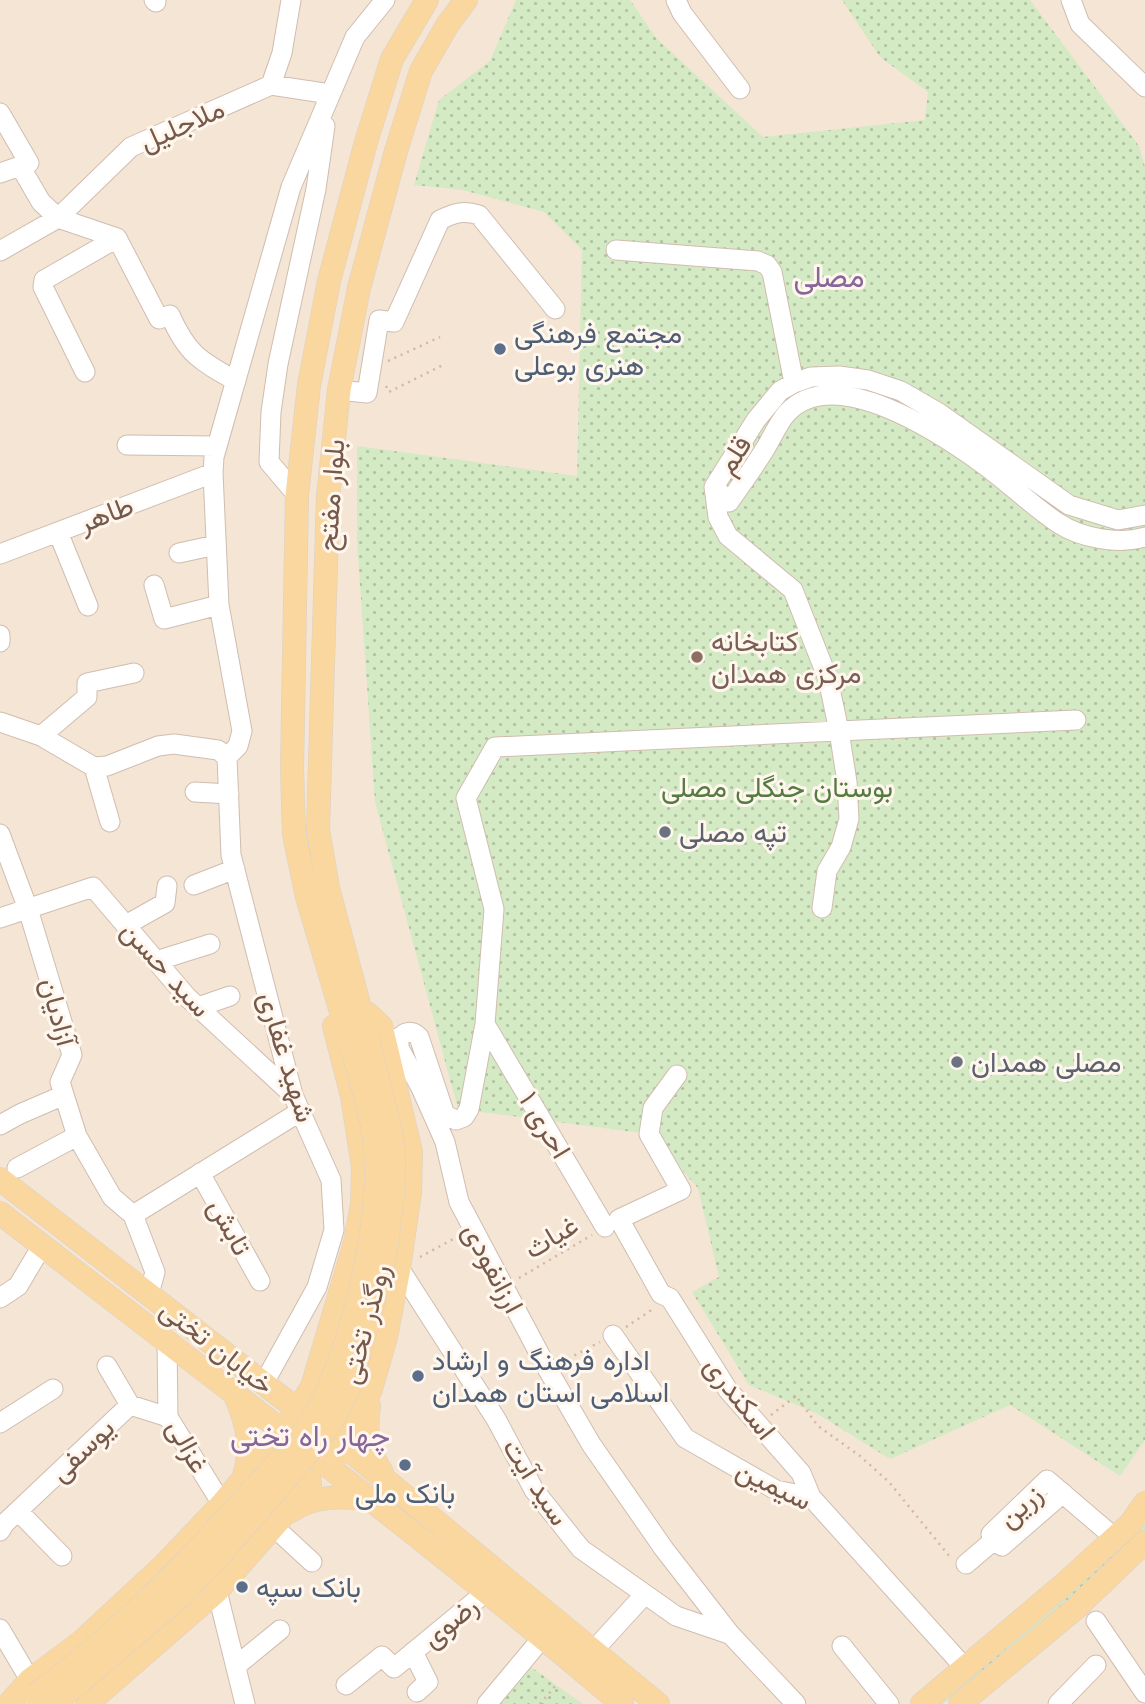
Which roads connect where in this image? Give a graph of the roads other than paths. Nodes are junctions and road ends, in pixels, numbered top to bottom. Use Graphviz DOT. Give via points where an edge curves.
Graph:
graph roads {
  1 [pos="291,0"];
  2 [pos="385,0"];
  3 [pos="427,0"];
  4 [pos="466,0"];
  5 [pos="676,0"];
  6 [pos="1071,0"];
  7 [pos="271,85"];
  8 [pos="1145,87"];
  9 [pos="740,89"];
  10 [pos="330,94"];
  11 [pos="0,113"];
  12 [pos="20,166"];
  13 [pos="0,173"];
  14 [pos="58,218"];
  15 [pos="117,237"];
  16 [pos="616,250"];
  17 [pos="0,251"];
  18 [pos="555,309"];
  19 [pos="354,317"];
  20 [pos="379,320"];
  21 [pos="85,372"];
  22 [pos="236,381"];
  23 [pos="794,383"];
  24 [pos="340,390"];
  25 [pos="127,445"];
  26 [pos="217,446"];
  27 [pos="212,473"];
  28 [pos="714,487"];
  29 [pos="297,495"];
  30 [pos="1145,515"];
  31 [pos="58,532"];
  32 [pos="1145,537"];
  33 [pos="216,545"];
  34 [pos="1,548"];
  35 [pos="179,553"];
  36 [pos="154,585"];
  37 [pos="219,605"];
  38 [pos="88,606"];
  39 [pos="0,635"];
  40 [pos="0,642"];
  41 [pos="134,673"];
  42 [pos="1076,720"];
  43 [pos="0,722"];
  44 [pos="839,731"];
  45 [pos="41,736"];
  46 [pos="227,757"];
  47 [pos="94,767"];
  48 [pos="195,792"];
  49 [pos="229,794"];
  50 [pos="110,822"];
  51 [pos="0,834"];
  52 [pos="235,869"];
  53 [pos="7,870"];
  54 [pos="194,885"];
  55 [pos="167,886"];
  56 [pos="822,908"];
  57 [pos="28,909"];
  58 [pos="0,918"];
  59 [pos="125,925"];
  60 [pos="210,944"];
  61 [pos="156,961"];
  62 [pos="336,995"];
  63 [pos="230,996"];
  64 [pos="198,1007"];
  65 [pos="485,1024"];
  66 [pos="367,1035"];
  67 [pos="399,1048"];
  68 [pos="677,1075"];
  69 [pos="64,1095"];
  70 [pos="297,1103"];
  71 [pos="0,1125"];
  72 [pos="77,1136"];
  73 [pos="9,1173"];
  74 [pos="200,1173"];
  75 [pos="0,1213"];
  76 [pos="133,1214"];
  77 [pos="612,1223"];
  78 [pos="42,1246"];
  79 [pos="399,1268"];
  80 [pos="260,1281"];
  81 [pos="149,1294"];
  82 [pos="0,1298"];
  83 [pos="670,1298"];
  84 [pos="330,1330"];
  85 [pos="613,1335"];
  86 [pos="167,1342"];
  87 [pos="107,1366"];
  88 [pos="266,1385"];
  89 [pos="312,1387"];
  90 [pos="371,1389"];
  91 [pos="53,1390"];
  92 [pos="235,1395"];
  93 [pos="130,1405"];
  94 [pos="299,1410"];
  95 [pos="359,1416"];
  96 [pos="168,1417"];
  97 [pos="0,1423"];
  98 [pos="283,1432"];
  99 [pos="343,1445"];
  100 [pos="266,1451"];
  101 [pos="327,1467"];
  102 [pos="243,1478"];
  103 [pos="388,1481"];
  104 [pos="811,1497"];
  105 [pos="369,1499"];
  106 [pos="1145,1503"];
  107 [pos="222,1504"];
  108 [pos="6,1520"];
  109 [pos="278,1522"];
  110 [pos="1115,1538"];
  111 [pos="1145,1542"];
  112 [pos="62,1556"];
  113 [pos="312,1562"];
  114 [pos="965,1564"];
  115 [pos="217,1591"];
  116 [pos="486,1592"];
  117 [pos="645,1594"];
  118 [pos="1096,1621"];
  119 [pos="0,1629"];
  120 [pos="280,1630"];
  121 [pos="730,1634"];
  122 [pos="543,1637"];
  123 [pos="842,1646"];
  124 [pos="593,1651"];
  125 [pos="414,1652"];
  126 [pos="1096,1665"];
  127 [pos="236,1666"];
  128 [pos="965,1668"];
  129 [pos="346,1685"];
  130 [pos="416,1692"];
  131 [pos="40,1693"];
  132 [pos="1145,1693"];
  133 [pos="11,1704"];
  134 [pos="87,1704"];
  135 [pos="245,1704"];
  136 [pos="487,1704"];
  137 [pos="622,1704"];
  138 [pos="658,1704"];
  139 [pos="796,1704"];
  140 [pos="889,1704"];
  141 [pos="922,1704"];
  142 [pos="960,1704"];
  143 [pos="1058,1704"];
  1 -- 7 [label="street"];
  2 -- 10 [label="street" via="355,37"];
  3 -- 29 [label="main road, بلوار مفتح" via="393,59 336,256 309,385"];
  4 -- 19 [label="main road, بلوار مفتح" via="421,71"];
  5 -- 9 [label="street"];
  6 -- 8 [label="street" via="1080,24"];
  7 -- 10 [label="street"];
  7 -- 14 [label="street, ملاجلیل" via="131,147"];
  10 -- 22 [label="street" via="291,187"];
  10 -- 29 [label="street" via="316,189 290,300 271,412 269,462"];
  11 -- 12 [label="street" via="29,163"];
  12 -- 13 [label="street"];
  12 -- 14 [label="street" via="41,202"];
  14 -- 15 [label="street"];
  14 -- 17 [label="street, ملاجلیل"];
  15 -- 21 [label="street" via="44,280 43,287"];
  15 -- 22 [label="street" via="159,319 170,315 190,352"];
  16 -- 23 [label="street" via="767,265"];
  18 -- 20 [label="street" via="479,215 466,211 440,220 394,322"];
  19 -- 20 [label="street"];
  19 -- 24 [label="main road, بلوار مفتح"];
  20 -- 24 [label="street" via="367,393"];
  22 -- 26 [label="street"];
  23 -- 28 [label="street, قلم" via="780,391 756,420"];
  23 -- 30 [label="street, قلم" via="839,376 901,391 1069,505 1118,520"];
  24 -- 66 [label="main road, بلوار مفتح" via="328,497 318,829 328,888"];
  25 -- 26 [label="street"];
  26 -- 27 [label="street"];
  27 -- 31 [label="street, طاهر"];
  27 -- 33 [label="street"];
  28 -- 32 [label="street, قلم" via="729,502 787,413 806,399 832,393 904,414 981,462 1060,524 1096,538"];
  28 -- 44 [label="street" via="718,517 728,536 793,590 828,679"];
  29 -- 62 [label="main road, بلوار مفتح" via="294,834"];
  31 -- 34 [label="street, طاهر"];
  31 -- 38 [label="street"];
  33 -- 35 [label="street"];
  33 -- 37 [label="street"];
  36 -- 37 [label="street" via="164,619"];
  37 -- 46 [label="street" via="242,731 238,746"];
  39 -- 40 [label="street"];
  41 -- 45 [label="street" via="87,683 87,696"];
  42 -- 44 [label="street"];
  43 -- 45 [label="street"];
  44 -- 56 [label="street" via="849,819 841,847 827,871"];
  44 -- 65 [label="street" via="495,747 466,798 494,909"];
  45 -- 47 [label="street"];
  46 -- 47 [label="street" via="218,750 174,744"];
  46 -- 49 [label="street, شهید غفاری"];
  47 -- 50 [label="street"];
  48 -- 49 [label="street"];
  49 -- 52 [label="street, شهید غفاری"];
  51 -- 53 [label="street, آزادیان"];
  52 -- 54 [label="street"];
  52 -- 70 [label="street, شهید غفاری"];
  53 -- 57 [label="street, آزادیان"];
  55 -- 59 [label="street" via="165,903"];
  57 -- 58 [label="street"];
  57 -- 59 [label="street, سید حسن" via="93,887"];
  57 -- 69 [label="street, آزادیان" via="72,1055 60,1082"];
  59 -- 61 [label="street, سید حسن"];
  60 -- 61 [label="street"];
  61 -- 64 [label="street, سید حسن"];
  62 -- 66 [label="main road, بلوار مفتح"];
  62 -- 84 [label="main road" via="333,1021 352,1096 363,1167 355,1243"];
  63 -- 64 [label="street"];
  64 -- 70 [label="street, سید حسن"];
  65 -- 67 [label="street" via="469,1109 460,1119 445,1115 419,1037 406,1032 399,1039"];
  65 -- 77 [label="street, احری ۱"];
  66 -- 67 [label="street, ارزانفودی"];
  66 -- 79 [label="main road" via="411,1152"];
  66 -- 131 [label="main road, روگذر تختی, bridge" via="394,1152 393,1193 384,1257 351,1385 310,1451 182,1595"];
  67 -- 121 [label="street, ارزانفودی" via="445,1142 459,1202 548,1370 591,1444"];
  68 -- 77 [label="street" via="653,1108 649,1134 681,1190"];
  69 -- 71 [label="street"];
  69 -- 72 [label="street, آزادیان"];
  70 -- 74 [label="street"];
  70 -- 88 [label="street, شهید غفاری" via="331,1180 334,1230 317,1287"];
  72 -- 73 [label="street"];
  72 -- 76 [label="street, آزادیان" via="113,1197"];
  73 -- 81 [label="main road, خیابان تختی"];
  74 -- 76 [label="street"];
  74 -- 80 [label="street, تابش"];
  75 -- 78 [label="main road, خیابان تختی"];
  76 -- 81 [label="street" via="155,1272"];
  77 -- 83 [label="street, احری ۱" via="661,1294"];
  78 -- 82 [label="street" via="18,1286"];
  78 -- 86 [label="main road, خیابان تختی"];
  79 -- 90 [label="main road"];
  79 -- 117 [label="street, سید آیت" via="496,1419 534,1490 581,1549"];
  81 -- 88 [label="main road, خیابان تختی"];
  83 -- 104 [label="street, اسکندری" via="728,1390 801,1474"];
  84 -- 88 [label="main road" via="301,1384 285,1390"];
  84 -- 89 [label="main road"];
  85 -- 104 [label="street, سیمین" via="685,1438 776,1490"];
  86 -- 92 [label="main road, خیابان تختی"];
  86 -- 96 [label="street, غزالی"];
  87 -- 93 [label="street"];
  88 -- 94 [label="main road, خیابان تختی"];
  89 -- 94 [label="main road"];
  89 -- 95 [label="main road" via="324,1414 337,1420"];
  90 -- 95 [label="main road"];
  90 -- 103 [label="main road" via="368,1440"];
  91 -- 97 [label="street"];
  92 -- 98 [label="main road, خیابان تختی"];
  92 -- 102 [label="main road" via="250,1446"];
  93 -- 96 [label="street, یوسفی"];
  93 -- 108 [label="street, یوسفی"];
  94 -- 98 [label="main road"];
  94 -- 99 [label="main road, خیابان تختی"];
  95 -- 99 [label="main road"];
  96 -- 107 [label="street, غزالی"];
  98 -- 100 [label="main road"];
  98 -- 101 [label="main road, خیابان تختی"];
  99 -- 101 [label="main road"];
  99 -- 103 [label="main road, خیابان تختی"];
  100 -- 102 [label="main road"];
  100 -- 109 [label="main road" via="296,1455 309,1473 310,1485"];
  101 -- 105 [label="main road, خیابان تختی"];
  102 -- 107 [label="main road"];
  103 -- 124 [label="main road, خیابان تختی"];
  104 -- 128 [label="street, سیمین"];
  105 -- 109 [label="main road" via="318,1499 295,1508"];
  105 -- 116 [label="main road, خیابان تختی"];
  106 -- 110 [label="main road"];
  107 -- 131 [label="main road" via="81,1642"];
  108 -- 112 [label="street"];
  109 -- 113 [label="street"];
  109 -- 115 [label="main road"];
  110 -- 114 [label="street, زرین" via="1047,1480 990,1534 993,1541"];
  110 -- 128 [label="main road"];
  111 -- 142 [label="main road" via="1076,1608"];
  115 -- 127 [label="street"];
  115 -- 134 [label="main road"];
  116 -- 122 [label="main road, خیابان تختی"];
  116 -- 125 [label="street, رضوی"];
  117 -- 121 [label="street, سید آیت" via="676,1616"];
  117 -- 124 [label="street"];
  118 -- 132 [label="street"];
  119 -- 131 [label="street"];
  120 -- 127 [label="street"];
  121 -- 139 [label="street, ارزانفودی"];
  122 -- 136 [label="street"];
  122 -- 137 [label="main road, خیابان تختی"];
  123 -- 140 [label="street"];
  124 -- 138 [label="main road, خیابان تختی"];
  125 -- 129 [label="street, رضوی" via="394,1668 382,1656"];
  125 -- 130 [label="street, رضوی" via="428,1682"];
  126 -- 143 [label="street"];
  127 -- 135 [label="street"];
  128 -- 141 [label="main road"];
  131 -- 133 [label="main road"];
}
